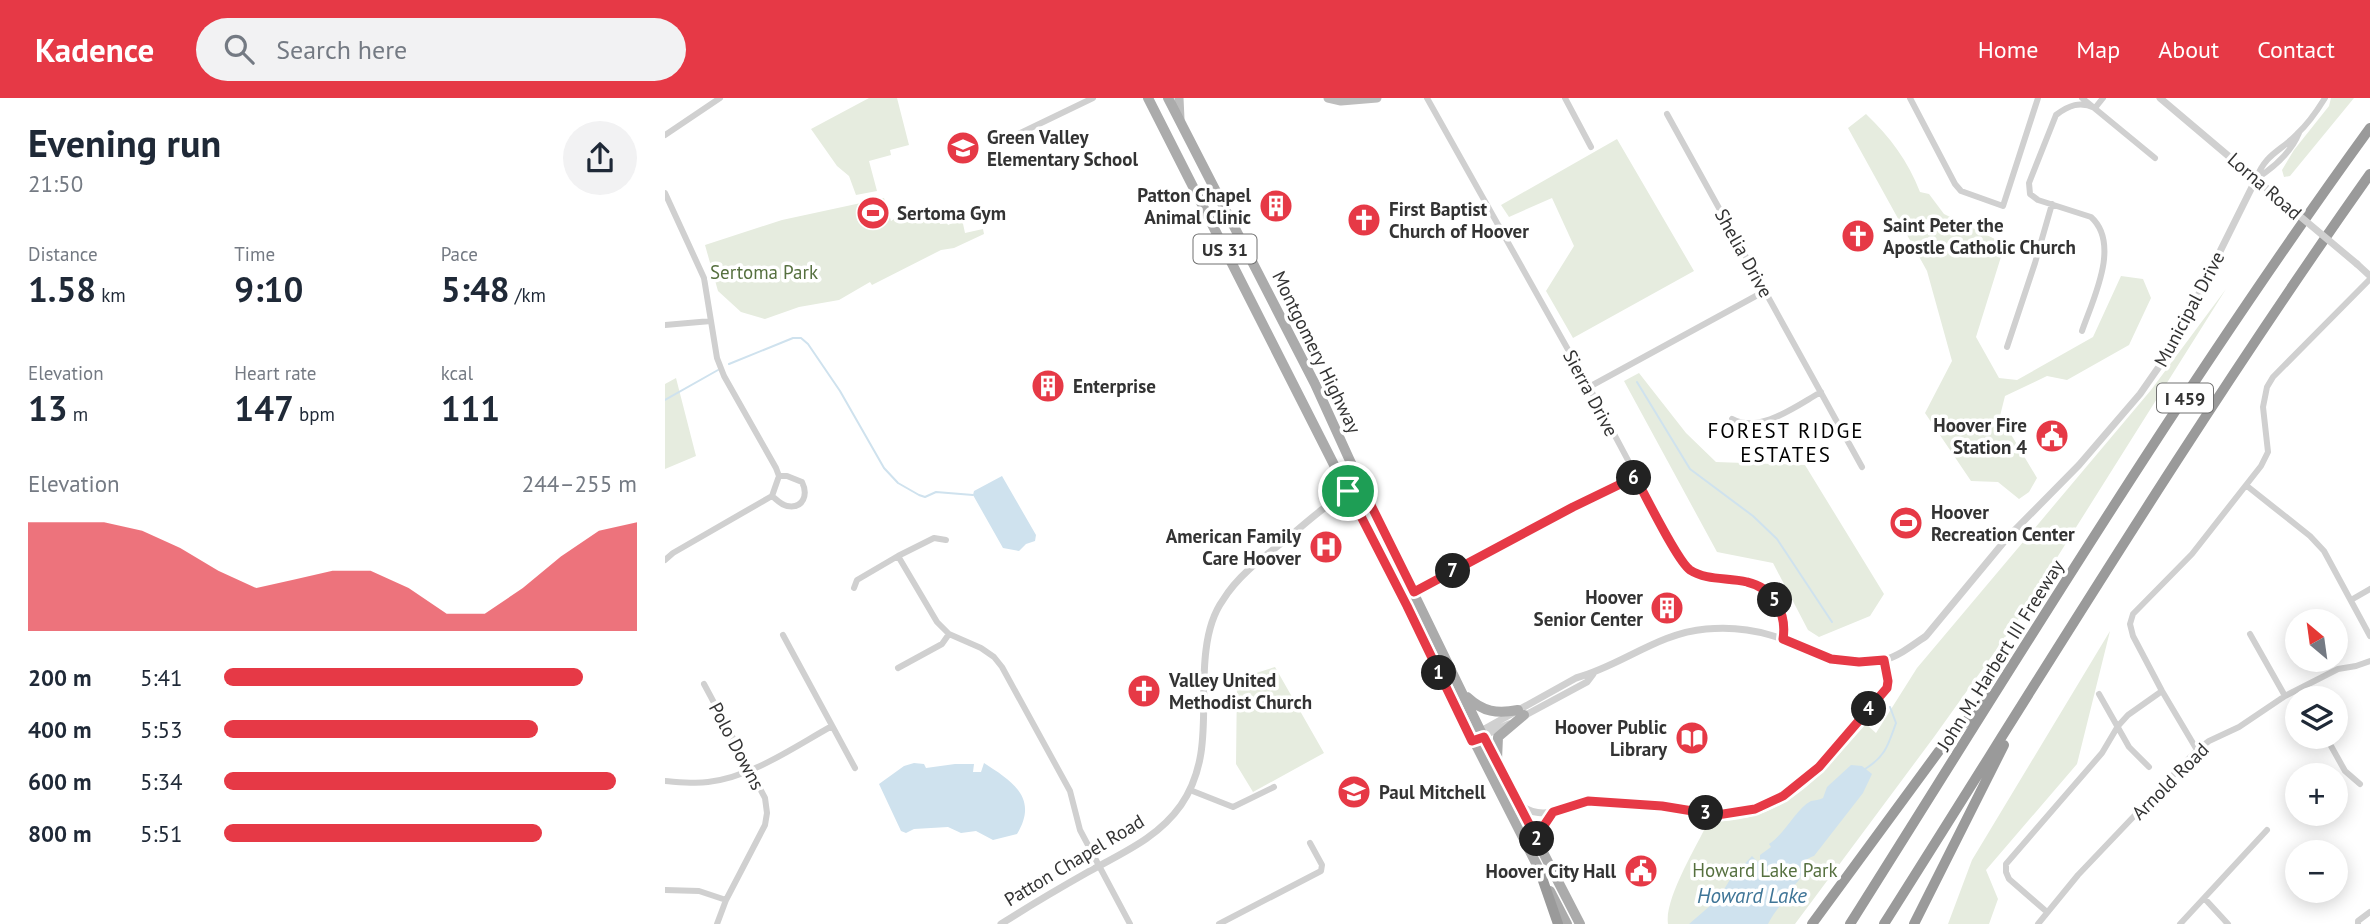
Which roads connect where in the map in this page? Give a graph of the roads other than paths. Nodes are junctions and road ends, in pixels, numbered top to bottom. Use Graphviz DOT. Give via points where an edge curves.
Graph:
graph roads {
  1 [pos="720,98"];
  2 [pos="1094,98"];
  3 [pos="1148,98"];
  4 [pos="1168,98"];
  5 [pos="1179,98"];
  6 [pos="1328,98"];
  7 [pos="1377,98"];
  8 [pos="1427,98"];
  9 [pos="1565,98"];
  10 [pos="1910,98"];
  11 [pos="2038,98"];
  12 [pos="2082,98"];
  13 [pos="2103,98"];
  14 [pos="2160,98"];
  15 [pos="2325,98"];
  16 [pos="1343,99"];
  17 [pos="2095,108"];
  18 [pos="1667,114"];
  19 [pos="1180,120"];
  20 [pos="2370,128"];
  21 [pos="665,135"];
  22 [pos="1012,138"];
  23 [pos="1591,147"];
  24 [pos="2155,158"];
  25 [pos="2370,174"];
  26 [pos="2256,179"];
  27 [pos="665,192"];
  28 [pos="2052,204"];
  29 [pos="2370,278"];
  30 [pos="1765,291"];
  31 [pos="711,321"];
  32 [pos="665,325"];
  33 [pos="2082,331"];
  34 [pos="2007,347"];
  35 [pos="1589,387"];
  36 [pos="1821,392"];
  37 [pos="1732,419"];
  38 [pos="1862,467"];
  39 [pos="779,476"];
  40 [pos="1635,477"];
  41 [pos="1361,485"];
  42 [pos="2247,486"];
  43 [pos="1348,491"];
  44 [pos="772,496"];
  45 [pos="1326,506"];
  46 [pos="1360,515"];
  47 [pos="946,540"];
  48 [pos="898,556"];
  49 [pos="665,561"];
  50 [pos="854,588"];
  51 [pos="2370,590"];
  52 [pos="1414,592"];
  53 [pos="2351,600"];
  54 [pos="1405,602"];
  55 [pos="949,634"];
  56 [pos="2251,634"];
  57 [pos="783,635"];
  58 [pos="2370,636"];
  59 [pos="1783,639"];
  60 [pos="1884,660"];
  61 [pos="2370,660"];
  62 [pos="898,668"];
  63 [pos="2008,674"];
  64 [pos="704,684"];
  65 [pos="2307,686"];
  66 [pos="2033,690"];
  67 [pos="1461,691"];
  68 [pos="2162,691"];
  69 [pos="2099,694"];
  70 [pos="2285,696"];
  71 [pos="1521,713"];
  72 [pos="832,726"];
  73 [pos="2117,726"];
  74 [pos="1482,734"];
  75 [pos="1472,741"];
  76 [pos="2333,749"];
  77 [pos="2197,750"];
  78 [pos="1498,764"];
  79 [pos="2149,767"];
  80 [pos="855,768"];
  81 [pos="750,770"];
  82 [pos="665,781"];
  83 [pos="2360,785"];
  84 [pos="1274,786"];
  85 [pos="1190,790"];
  86 [pos="1519,804"];
  87 [pos="1553,812"];
  88 [pos="2267,830"];
  89 [pos="1310,843"];
  90 [pos="1541,847"];
  91 [pos="1099,866"];
  92 [pos="1539,869"];
  93 [pos="665,890"];
  94 [pos="2205,899"];
  95 [pos="726,900"];
  96 [pos="2047,912"];
  97 [pos="2370,912"];
  98 [pos="717,924"];
  99 [pos="1001,924"];
  100 [pos="1130,924"];
  101 [pos="1219,924"];
  102 [pos="1558,924"];
  103 [pos="1567,924"];
  104 [pos="1580,924"];
  105 [pos="1812,924"];
  106 [pos="1850,924"];
  107 [pos="1884,924"];
  108 [pos="1914,924"];
  109 [pos="2038,924"];
  110 [pos="2180,924"];
  111 [pos="2228,924"];
  112 [pos="2358,924"];
  1 -- 21 [label="street"];
  2 -- 22 [label="street"];
  3 -- 43 [label="main road, Montgomery Highway / US 31"];
  4 -- 19 [label="main road, Montgomery Highway / US 31"];
  5 -- 19 [label="main road"];
  6 -- 16 [label="main road"];
  7 -- 16 [label="main road"];
  8 -- 35 [label="street, Sierra Drive"];
  9 -- 23 [label="street"];
  10 -- 11 [label="street" via="1961,191 2003,206"];
  12 -- 17 [label="street"];
  13 -- 17 [label="street"];
  14 -- 26 [label="street, Lorna Road"];
  15 -- 26 [label="street" via="2299,133 2262,164"];
  17 -- 24 [label="street"];
  17 -- 28 [label="street" via="2078,103 2056,115 2029,183 2030,194"];
  18 -- 30 [label="street, Shelia Drive"];
  19 -- 41 [label="main road, Montgomery Highway / US 31" via="1309,372"];
  20 -- 63 [label="highway, John M. Harbert III Freeway / I 459" via="2251,300"];
  25 -- 66 [label="highway, I 459" via="2181,454"];
  26 -- 29 [label="street, Lorna Road, bridge"];
  26 -- 60 [label="street, Municipal Drive" via="2172,348 2140,394 2008,537 1926,636"];
  27 -- 31 [label="street" via="704,278"];
  28 -- 33 [label="street" via="2091,216 2105,248"];
  28 -- 34 [label="street"];
  29 -- 42 [label="street" via="2267,387 2263,408 2268,452"];
  30 -- 35 [label="street"];
  30 -- 36 [label="street, Shelia Drive"];
  31 -- 32 [label="street"];
  31 -- 39 [label="street" via="724,376"];
  35 -- 40 [label="street, Sierra Drive"];
  36 -- 37 [label="street" via="1762,422"];
  36 -- 38 [label="street, Shelia Drive"];
  39 -- 44 [label="street"];
  39 -- 44 [label="street" via="802,482 804,499 790,507"];
  40 -- 52 [label="street"];
  40 -- 59 [label="street, Sierra Drive" via="1688,569 1706,577 1748,582 1767,592 1779,607"];
  41 -- 43 [label="street, Patton Chapel Road"];
  41 -- 52 [label="main road, Montgomery Highway / US 31"];
  42 -- 53 [label="street" via="2318,544"];
  42 -- 68 [label="street" via="2192,554 2133,614 2133,636"];
  43 -- 45 [label="street, Patton Chapel Road"];
  43 -- 46 [label="main road, Montgomery Highway / US 31"];
  44 -- 49 [label="street"];
  45 -- 46 [label="street" via="1343,504"];
  45 -- 85 [label="street, Patton Chapel Road" via="1243,575 1222,600 1205,651 1204,741"];
  46 -- 54 [label="main road, Montgomery Highway / US 31"];
  47 -- 48 [label="street" via="934,538"];
  48 -- 50 [label="street" via="857,580"];
  48 -- 55 [label="street"];
  51 -- 53 [label="street"];
  52 -- 54 [label="street"];
  52 -- 67 [label="main road, Montgomery Highway / US 31"];
  53 -- 58 [label="street"];
  54 -- 75 [label="main road, Montgomery Highway / US 31"];
  55 -- 62 [label="street" via="941,644"];
  55 -- 91 [label="street" via="981,648 1002,667 1070,792 1080,830"];
  56 -- 70 [label="street"];
  57 -- 72 [label="street"];
  59 -- 60 [label="street, Municipal Drive" via="1831,659"];
  59 -- 71 [label="street, Municipal Drive" via="1743,629 1707,628 1669,637 1576,678"];
  60 -- 87 [label="street" via="1888,681 1883,694 1819,767 1783,796 1755,809 1717,815 1588,801"];
  61 -- 65 [label="street, Arnold Road" via="2339,669"];
  63 -- 105 [label="highway" via="1940,751"];
  63 -- 106 [label="highway, John M. Harbert III Freeway / I 459"];
  64 -- 81 [label="street, Polo Downs"];
  66 -- 107 [label="highway, I 459"];
  66 -- 108 [label="highway"];
  67 -- 71 [label="main road" via="1484,710"];
  67 -- 74 [label="main road, Montgomery Highway / US 31"];
  68 -- 73 [label="street"];
  68 -- 77 [label="street"];
  69 -- 73 [label="street"];
  70 -- 77 [label="street, Arnold Road"];
  71 -- 74 [label="street, Municipal Drive"];
  71 -- 78 [label="main road" via="1498,737"];
  72 -- 80 [label="street"];
  72 -- 81 [label="street"];
  73 -- 79 [label="street"];
  73 -- 96 [label="street" via="2102,753 2006,864 2009,879"];
  74 -- 75 [label="street, Municipal Drive"];
  74 -- 78 [label="main road, Montgomery Highway / US 31"];
  75 -- 92 [label="main road, Montgomery Highway / US 31"];
  76 -- 83 [label="street"];
  77 -- 96 [label="street, Arnold Road"];
  78 -- 86 [label="main road, Montgomery Highway / US 31"];
  81 -- 82 [label="street" via="709,782"];
  81 -- 95 [label="street, Polo Downs" via="765,798 765,825"];
  84 -- 85 [label="street" via="1233,807"];
  85 -- 91 [label="street, Patton Chapel Road" via="1156,833"];
  86 -- 87 [label="street" via="1533,813"];
  86 -- 90 [label="main road, Montgomery Highway / US 31"];
  87 -- 90 [label="street" via="1543,827"];
  88 -- 94 [label="street"];
  89 -- 101 [label="street" via="1321,871"];
  90 -- 104 [label="main road, Montgomery Highway / US 31"];
  91 -- 99 [label="street, Patton Chapel Road"];
  91 -- 100 [label="street"];
  92 -- 102 [label="highway"];
  92 -- 103 [label="main road, Montgomery Highway / US 31"];
  93 -- 95 [label="street" via="710,893"];
  94 -- 110 [label="street"];
  94 -- 111 [label="street"];
  95 -- 98 [label="street, Polo Downs"];
  96 -- 109 [label="street, Arnold Road"];
  97 -- 112 [label="street"];
}
